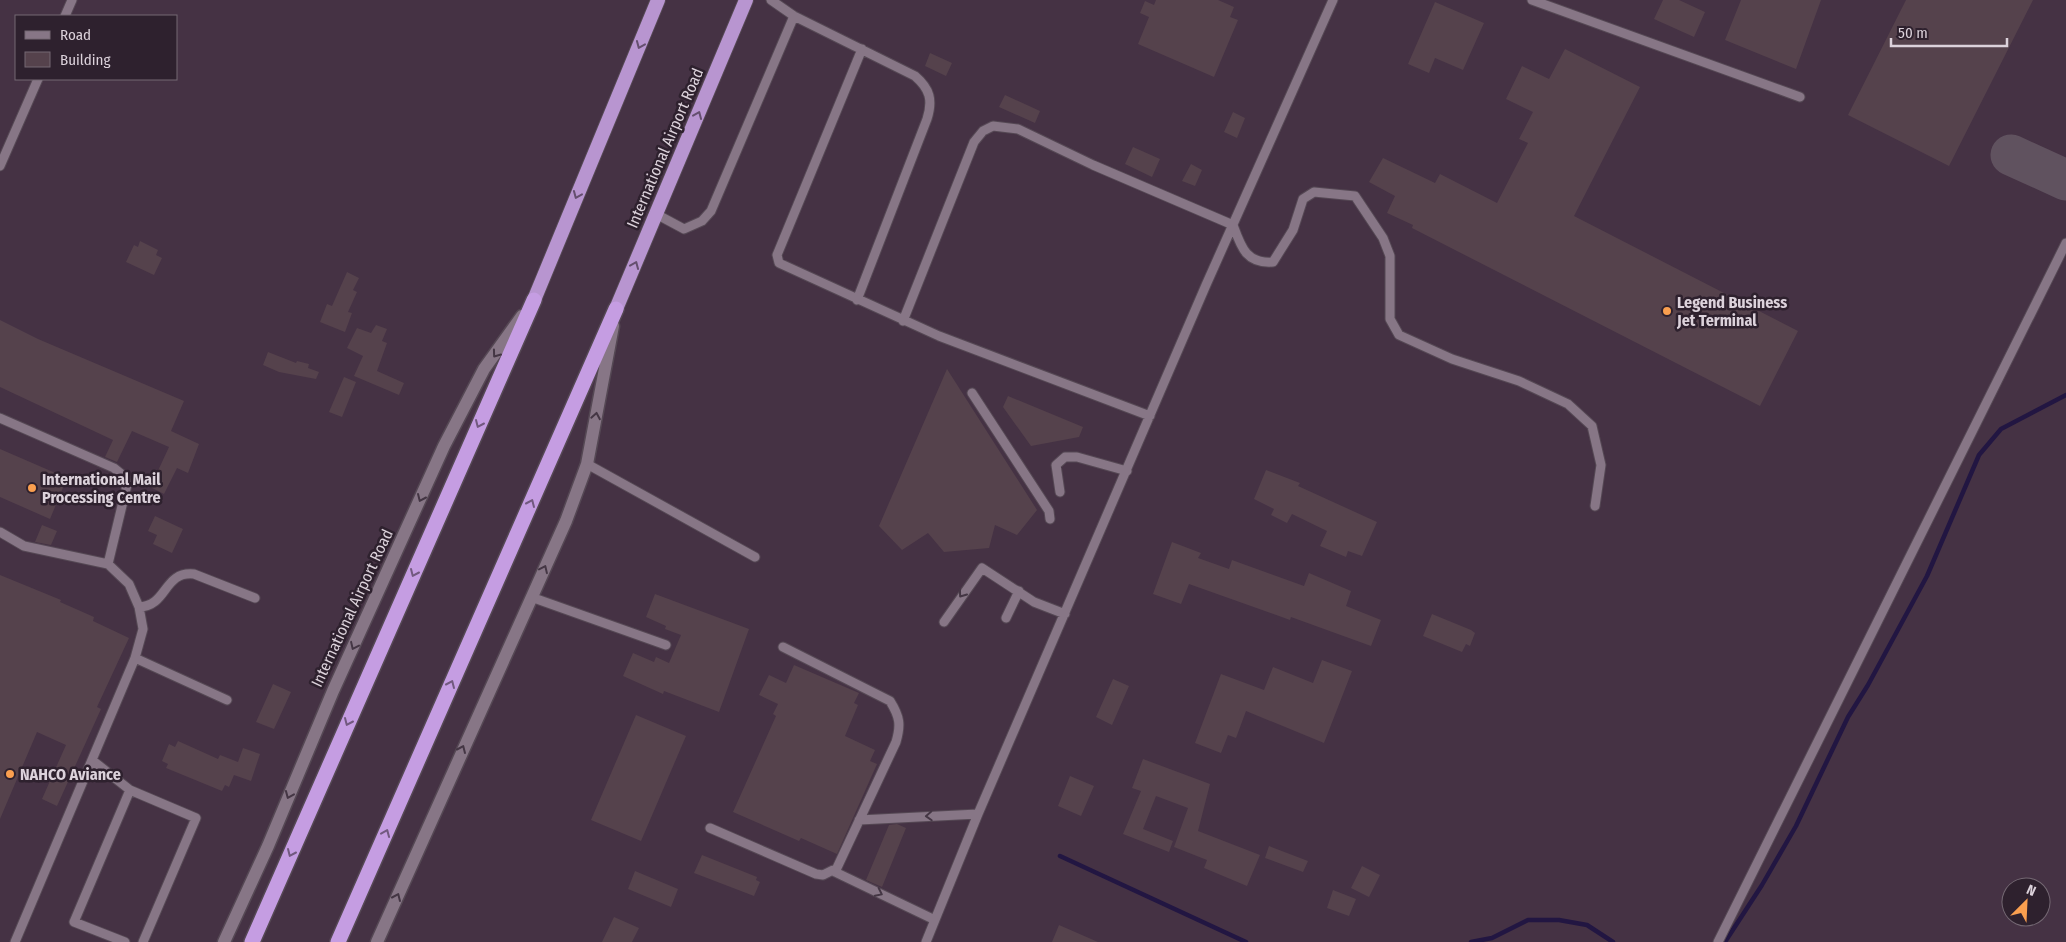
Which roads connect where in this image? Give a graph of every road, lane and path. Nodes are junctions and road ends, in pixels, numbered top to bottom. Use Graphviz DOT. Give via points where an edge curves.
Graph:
graph roads {
  1 [pos="72,0"];
  2 [pos="658,0"];
  3 [pos="746,0"];
  4 [pos="771,0"];
  5 [pos="1333,0"];
  6 [pos="1532,0"];
  7 [pos="65,15"];
  8 [pos="794,16"];
  9 [pos="862,49"];
  10 [pos="38,80"];
  11 [pos="1800,97"];
  12 [pos="0,166"];
  13 [pos="656,214"];
  14 [pos="1233,225"];
  15 [pos="2066,243"];
  16 [pos="534,300"];
  17 [pos="857,300"];
  18 [pos="616,310"];
  19 [pos="903,321"];
  20 [pos="972,393"];
  21 [pos="1150,416"];
  22 [pos="0,418"];
  23 [pos="587,464"];
  24 [pos="1126,472"];
  25 [pos="1060,492"];
  26 [pos="1595,506"];
  27 [pos="1050,519"];
  28 [pos="0,532"];
  29 [pos="756,557"];
  30 [pos="108,564"];
  31 [pos="1019,591"];
  32 [pos="531,596"];
  33 [pos="255,598"];
  34 [pos="139,607"];
  35 [pos="1066,614"];
  36 [pos="1006,618"];
  37 [pos="944,622"];
  38 [pos="666,646"];
  39 [pos="783,647"];
  40 [pos="136,658"];
  41 [pos="227,700"];
  42 [pos="92,760"];
  43 [pos="130,790"];
  44 [pos="978,814"];
  45 [pos="859,820"];
  46 [pos="710,828"];
  47 [pos="835,872"];
  48 [pos="935,920"];
  49 [pos="15,942"];
  50 [pos="125,942"];
  51 [pos="143,942"];
  52 [pos="224,942"];
  53 [pos="252,942"];
  54 [pos="338,942"];
  55 [pos="377,942"];
  56 [pos="926,942"];
  57 [pos="1718,942"];
  1 -- 7 [label="lane"];
  2 -- 16 [label="highway, International Airport Road, one-way"];
  13 -- 3 [label="highway, International Airport Road, one-way"];
  4 -- 8 [label="lane"];
  5 -- 14 [label="lane"];
  6 -- 11 [label="lane"];
  8 -- 9 [label="lane"];
  8 -- 13 [label="lane" via="711,211 702,221 684,230"];
  9 -- 17 [label="lane" via="919,79 930,94 931,105"];
  9 -- 17 [label="lane" via="777,255 779,263 787,269"];
  10 -- 12 [label="lane"];
  18 -- 13 [label="highway, International Airport Road, one-way"];
  14 -- 19 [label="lane" via="1018,129 993,126 983,131 974,142"];
  14 -- 21 [label="lane"];
  14 -- 26 [label="lane" via="1240,244 1251,258 1261,263 1273,262 1293,230 1303,199 1314,192 1355,196 1383,238 1390,256 1390,319 1399,335 1452,359 1519,380 1568,404 1592,426 1602,465"];
  15 -- 57 [label="lane"];
  16 -- 52 [label="main road, International Airport Road, one-way" via="484,369 444,446"];
  16 -- 53 [label="highway, International Airport Road, one-way"];
  17 -- 19 [label="lane"];
  23 -- 18 [label="main road, International Airport Road, one-way"];
  54 -- 18 [label="highway, International Airport Road, one-way"];
  19 -- 21 [label="lane"];
  20 -- 27 [label="lane" via="1049,511"];
  21 -- 24 [label="lane"];
  22 -- 30 [label="lane" via="114,468 125,478 127,485"];
  23 -- 29 [label="lane"];
  32 -- 23 [label="main road, International Airport Road, one-way" via="566,521"];
  24 -- 25 [label="lane" via="1077,457 1065,457 1056,465"];
  24 -- 35 [label="lane"];
  28 -- 30 [label="lane" via="24,546"];
  30 -- 34 [label="lane" via="130,584"];
  31 -- 35 [label="lane" via="1034,602"];
  31 -- 36 [label="lane"];
  31 -- 37 [label="lane, one-way" via="982,568"];
  32 -- 38 [label="lane"];
  55 -- 32 [label="main road, International Airport Road, one-way"];
  33 -- 34 [label="lane" via="185,573 175,577 156,601"];
  34 -- 40 [label="lane" via="143,628"];
  35 -- 44 [label="lane"];
  39 -- 45 [label="lane" via="882,697 898,714 901,727 896,742"];
  40 -- 41 [label="lane"];
  40 -- 42 [label="lane"];
  42 -- 43 [label="lane"];
  42 -- 49 [label="lane"];
  43 -- 50 [label="lane" via="74,922"];
  43 -- 51 [label="lane" via="196,818"];
  44 -- 45 [label="lane, one-way"];
  44 -- 48 [label="lane"];
  45 -- 47 [label="lane"];
  46 -- 47 [label="lane" via="816,874"];
  47 -- 48 [label="lane, one-way"];
  48 -- 56 [label="lane"];
}
